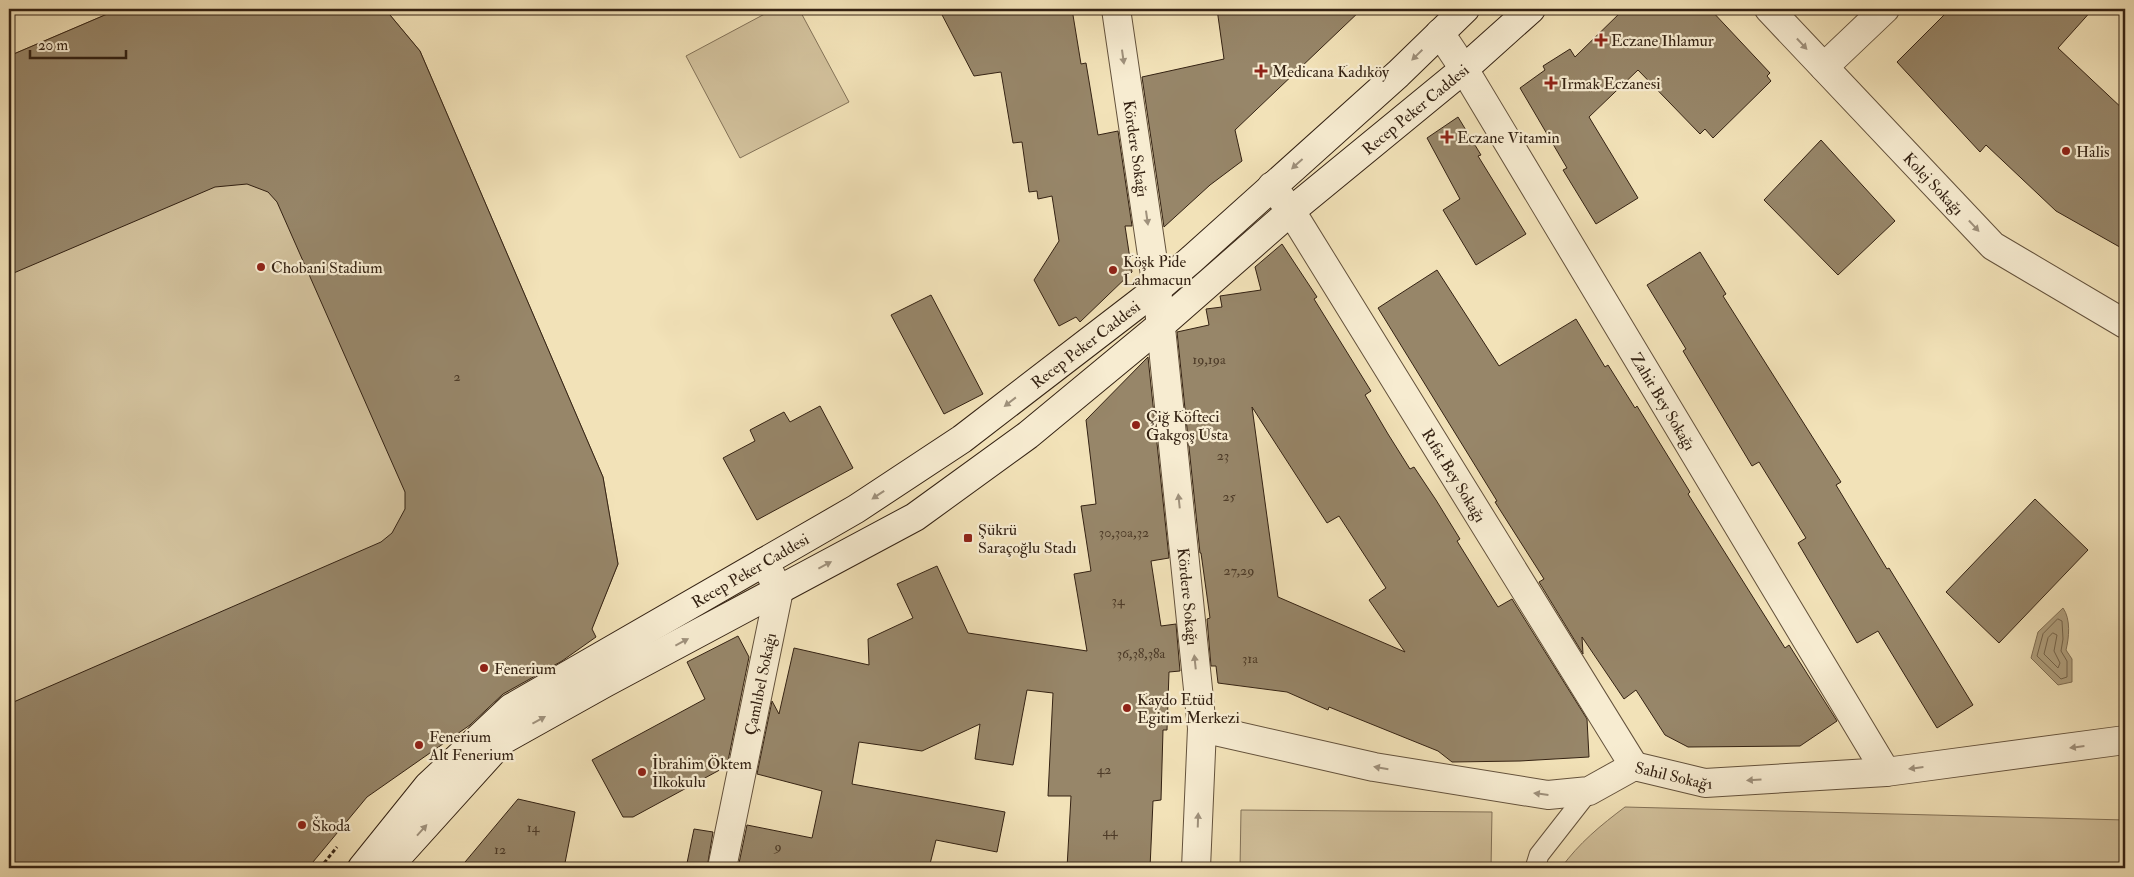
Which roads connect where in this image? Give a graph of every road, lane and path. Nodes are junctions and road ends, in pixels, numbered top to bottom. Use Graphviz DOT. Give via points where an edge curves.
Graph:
graph roads {
  1 [pos="1116,9"];
  2 [pos="1465,9"];
  3 [pos="1531,9"];
  4 [pos="1769,9"];
  5 [pos="1886,9"];
  6 [pos="1440,33"];
  7 [pos="1824,68"];
  8 [pos="1464,70"];
  9 [pos="1272,186"];
  10 [pos="1292,211"];
  11 [pos="1157,288"];
  12 [pos="2125,324"];
  13 [pos="1161,325"];
  14 [pos="764,562"];
  15 [pos="779,590"];
  16 [pos="1202,728"];
  17 [pos="2125,740"];
  18 [pos="1634,766"];
  19 [pos="1886,772"];
  20 [pos="1589,791"];
  21 [pos="362,868"];
  22 [pos="392,868"];
  23 [pos="722,868"];
  24 [pos="1196,868"];
  25 [pos="1535,868"];
  1 -- 11 [label="street, Kördere Sokağı, one-way"];
  2 -- 6 [label="street, Recep Peker Caddesi"];
  3 -- 8 [label="street, Recep Peker Caddesi"];
  4 -- 7 [label="street, Kolej Sokağı, one-way"];
  5 -- 7 [label="street"];
  6 -- 8 [label="street, Zahit Bey Sokağı"];
  6 -- 9 [label="street, Recep Peker Caddesi, one-way"];
  7 -- 12 [label="street, Kolej Sokağı, one-way" via="1993,246"];
  8 -- 10 [label="street, Recep Peker Caddesi"];
  8 -- 19 [label="street, Zahit Bey Sokağı"];
  9 -- 10 [label="street, Rıfat Bey Sokağı"];
  9 -- 11 [label="street, Recep Peker Caddesi"];
  10 -- 13 [label="street, Recep Peker Caddesi"];
  10 -- 18 [label="street, Rıfat Bey Sokağı"];
  11 -- 13 [label="street, Recep Peker Caddesi"];
  11 -- 14 [label="street, Recep Peker Caddesi, one-way" via="962,439 856,510"];
  15 -- 13 [label="street, Recep Peker Caddesi, one-way" via="915,517 1028,435"];
  16 -- 13 [label="street, Kördere Sokağı, one-way"];
  14 -- 15 [label="street"];
  14 -- 21 [label="street, Recep Peker Caddesi" via="511,708 428,786"];
  22 -- 15 [label="street, Recep Peker Caddesi, one-way" via="400,854 503,740"];
  15 -- 23 [label="street, Çamlıbel Sokağı"];
  20 -- 16 [label="street, Sahil Sokağı, one-way" via="1548,795 1497,788 1374,767"];
  24 -- 16 [label="street, Kördere Sokağı, one-way"];
  17 -- 19 [label="street, Sahil Sokağı, one-way"];
  19 -- 18 [label="street, Sahil Sokağı, one-way" via="1705,784"];
  18 -- 20 [label="street, Sahil Sokağı"];
  20 -- 25 [label="lane" via="1539,855"];
}
